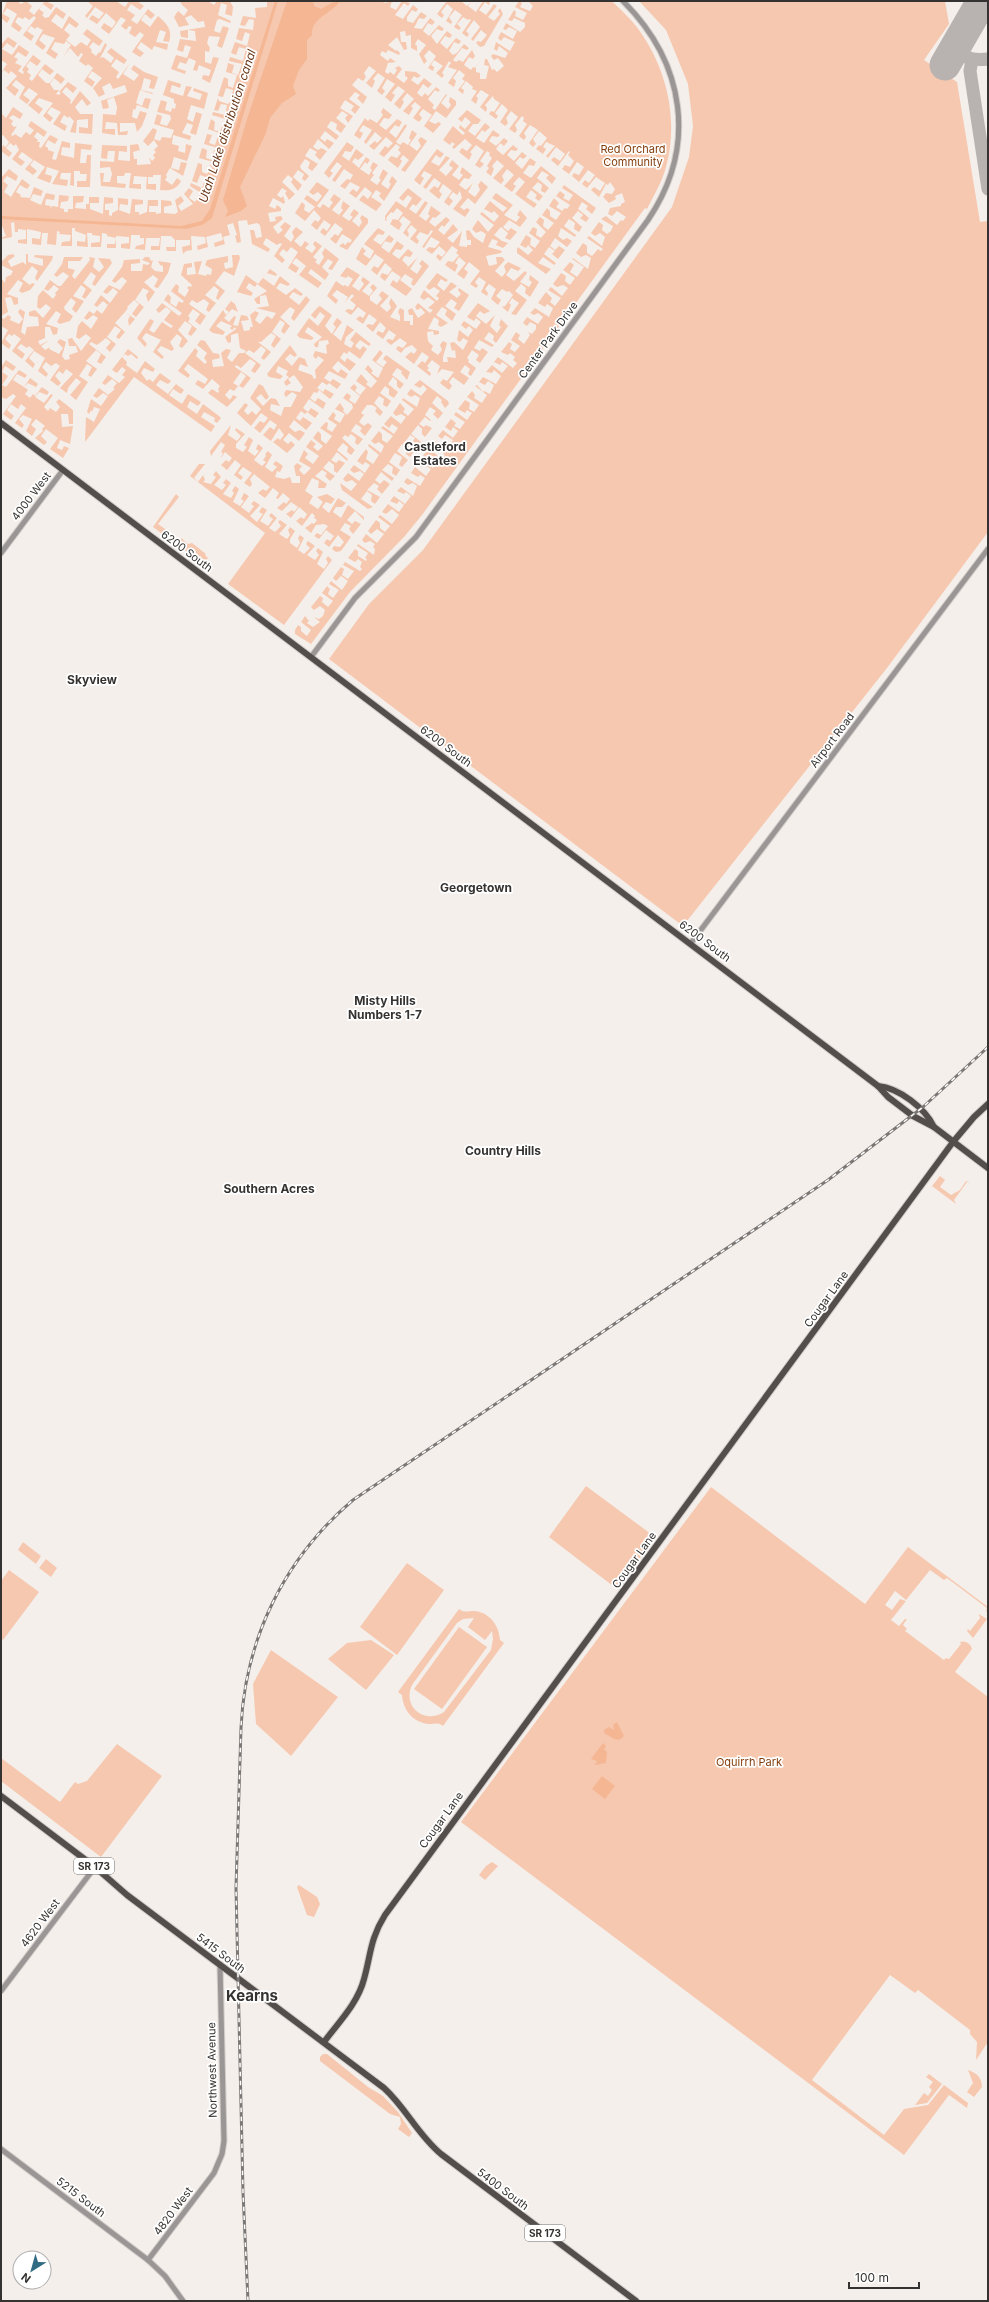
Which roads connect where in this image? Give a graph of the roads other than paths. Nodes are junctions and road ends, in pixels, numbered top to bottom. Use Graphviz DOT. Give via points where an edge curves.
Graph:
graph roads {
  1 [pos="623,1"];
  2 [pos="1,423"];
  3 [pos="63,470"];
  4 [pos="988,549"];
  5 [pos="1,553"];
  6 [pos="311,657"];
  7 [pos="691,943"];
  8 [pos="878,1086"];
  9 [pos="988,1104"];
  10 [pos="934,1127"];
  11 [pos="953,1142"];
  12 [pos="988,1168"];
  13 [pos="1,1796"];
  14 [pos="95,1867"];
  15 [pos="220,1965"];
  16 [pos="1,1991"];
  17 [pos="324,2042"];
  18 [pos="1,2149"];
  19 [pos="455,2165"];
  20 [pos="214,2173"];
  21 [pos="148,2260"];
  22 [pos="183,2301"];
  23 [pos="636,2301"];
  1 -- 6 [label="street, Center Park Drive" via="657,42 676,90 679,138 666,190 648,220 420,532 355,598"];
  2 -- 3 [label="main road, 6200 South"];
  3 -- 5 [label="street, 4000 West"];
  3 -- 6 [label="main road, 6200 South"];
  4 -- 7 [label="street, Airport Road"];
  6 -- 7 [label="main road, 6200 South"];
  7 -- 8 [label="main road, 6200 South"];
  8 -- 10 [label="main road, 6200 South" via="913,1116"];
  8 -- 10 [label="main road, 6200 South" via="890,1089 909,1101 926,1115"];
  9 -- 11 [label="main road, Cougar Lane"];
  10 -- 11 [label="main road, 6200 South"];
  11 -- 12 [label="main road, 6200 South"];
  11 -- 17 [label="main road, Cougar Lane" via="385,1915 372,1939 364,1980 358,1994"];
  13 -- 14 [label="main road, 5415 South / SR 173"];
  14 -- 15 [label="main road, 5415 South / SR 173" via="127,1895"];
  14 -- 16 [label="street, 4620 West"];
  15 -- 17 [label="main road, 5415 South / SR 173"];
  15 -- 20 [label="street, Northwest Avenue" via="224,2141 220,2161"];
  17 -- 19 [label="main road, 5415 South / SR 173" via="393,2096 429,2144"];
  18 -- 21 [label="street, 5215 South"];
  19 -- 23 [label="main road, 5400 South / SR 173"];
  20 -- 21 [label="street, 4820 West"];
  21 -- 22 [label="street, 5215 South" via="165,2276"];
}
